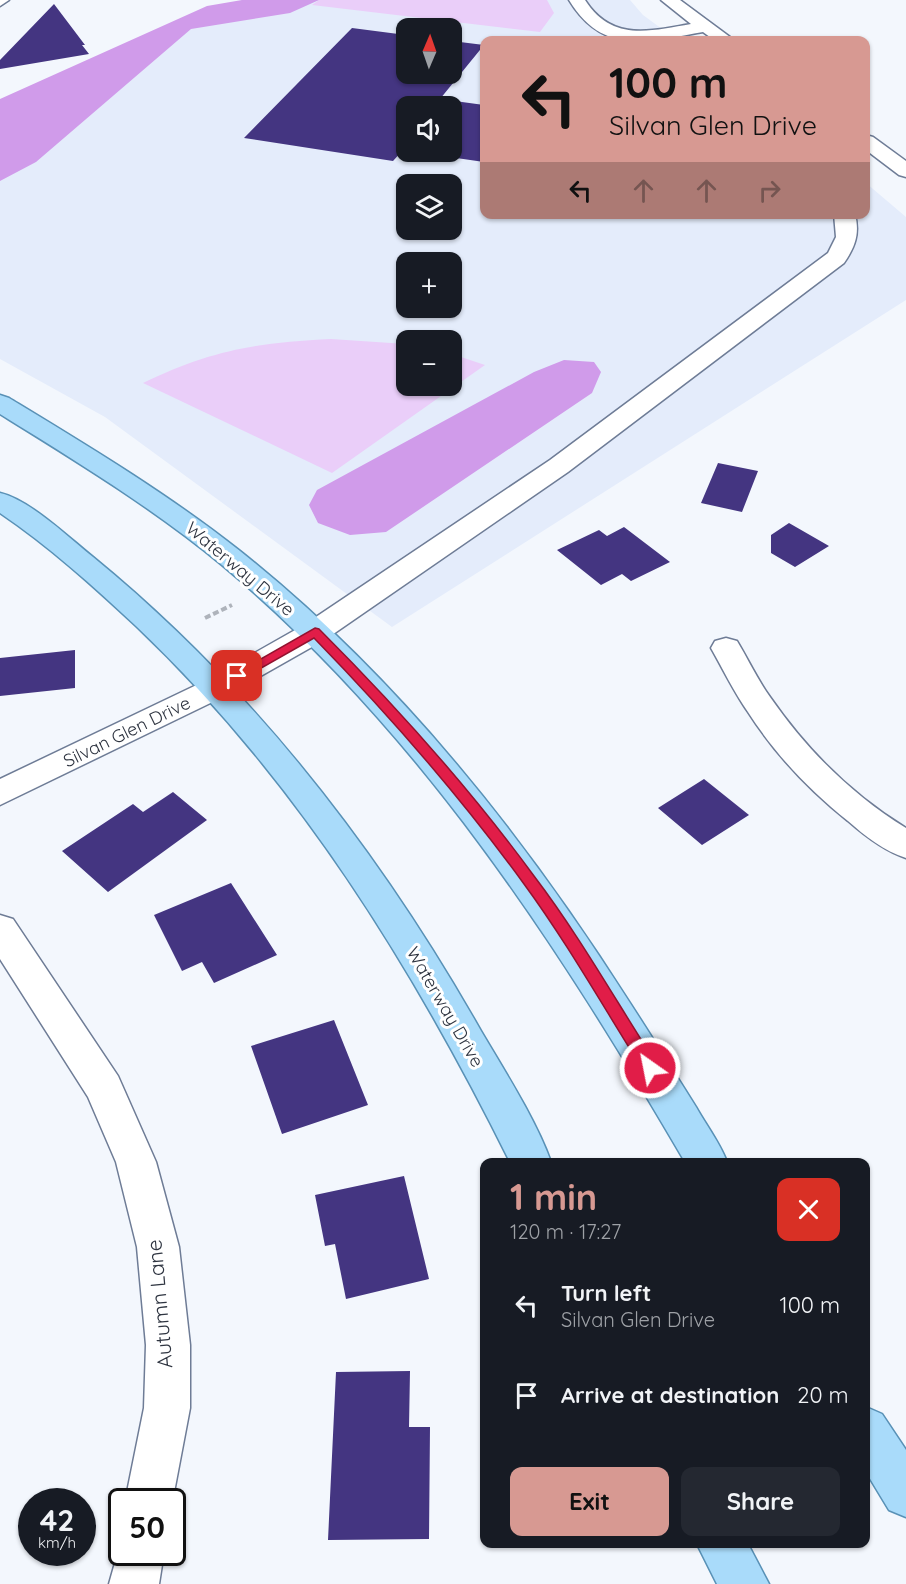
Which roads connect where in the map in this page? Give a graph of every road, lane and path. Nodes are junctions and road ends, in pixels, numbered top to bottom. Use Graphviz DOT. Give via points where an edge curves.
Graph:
graph roads {
  1 [pos="577,0"];
  2 [pos="669,0"];
  3 [pos="704,27"];
  4 [pos="719,36"];
  5 [pos="870,144"];
  6 [pos="906,171"];
  7 [pos="845,219"];
  8 [pos="0,403"];
  9 [pos="0,501"];
  10 [pos="240,601"];
  11 [pos="205,618"];
  12 [pos="315,632"];
  13 [pos="726,648"];
  14 [pos="218,687"];
  15 [pos="0,793"];
  16 [pos="906,845"];
  17 [pos="0,929"];
  18 [pos="529,1158"];
  19 [pos="705,1158"];
  20 [pos="870,1436"];
  21 [pos="152,1488"];
  22 [pos="906,1493"];
  23 [pos="723,1548"];
  24 [pos="137,1566"];
  25 [pos="134,1584"];
  26 [pos="744,1584"];
  1 -- 3 [label="street" via="592,24 606,32 632,36"];
  2 -- 3 [label="street"];
  3 -- 4 [label="street"];
  5 -- 6 [label="street"];
  7 -- 12 [label="street, Silvan Glen Drive" via="847,242 836,258 559,466"];
  8 -- 12 [label="main road, Waterway Drive" via="154,500 233,560"];
  9 -- 14 [label="main road, Waterway Drive" via="85,564"];
  10 -- 11 [label="path"];
  12 -- 14 [label="street, Silvan Glen Drive"];
  12 -- 19 [label="main road, Waterway Drive" via="390,708 452,779 531,882"];
  13 -- 16 [label="street" via="757,704 794,750 841,797"];
  14 -- 15 [label="street, Silvan Glen Drive"];
  14 -- 18 [label="main road, Waterway Drive" via="295,776 367,874 438,991"];
  17 -- 21 [label="street, Autumn Lane" via="104,1088 136,1162 158,1247 168,1345 166,1408"];
  20 -- 22 [label="main road"];
  23 -- 26 [label="main road"];
  24 -- 25 [label="street"];
}
